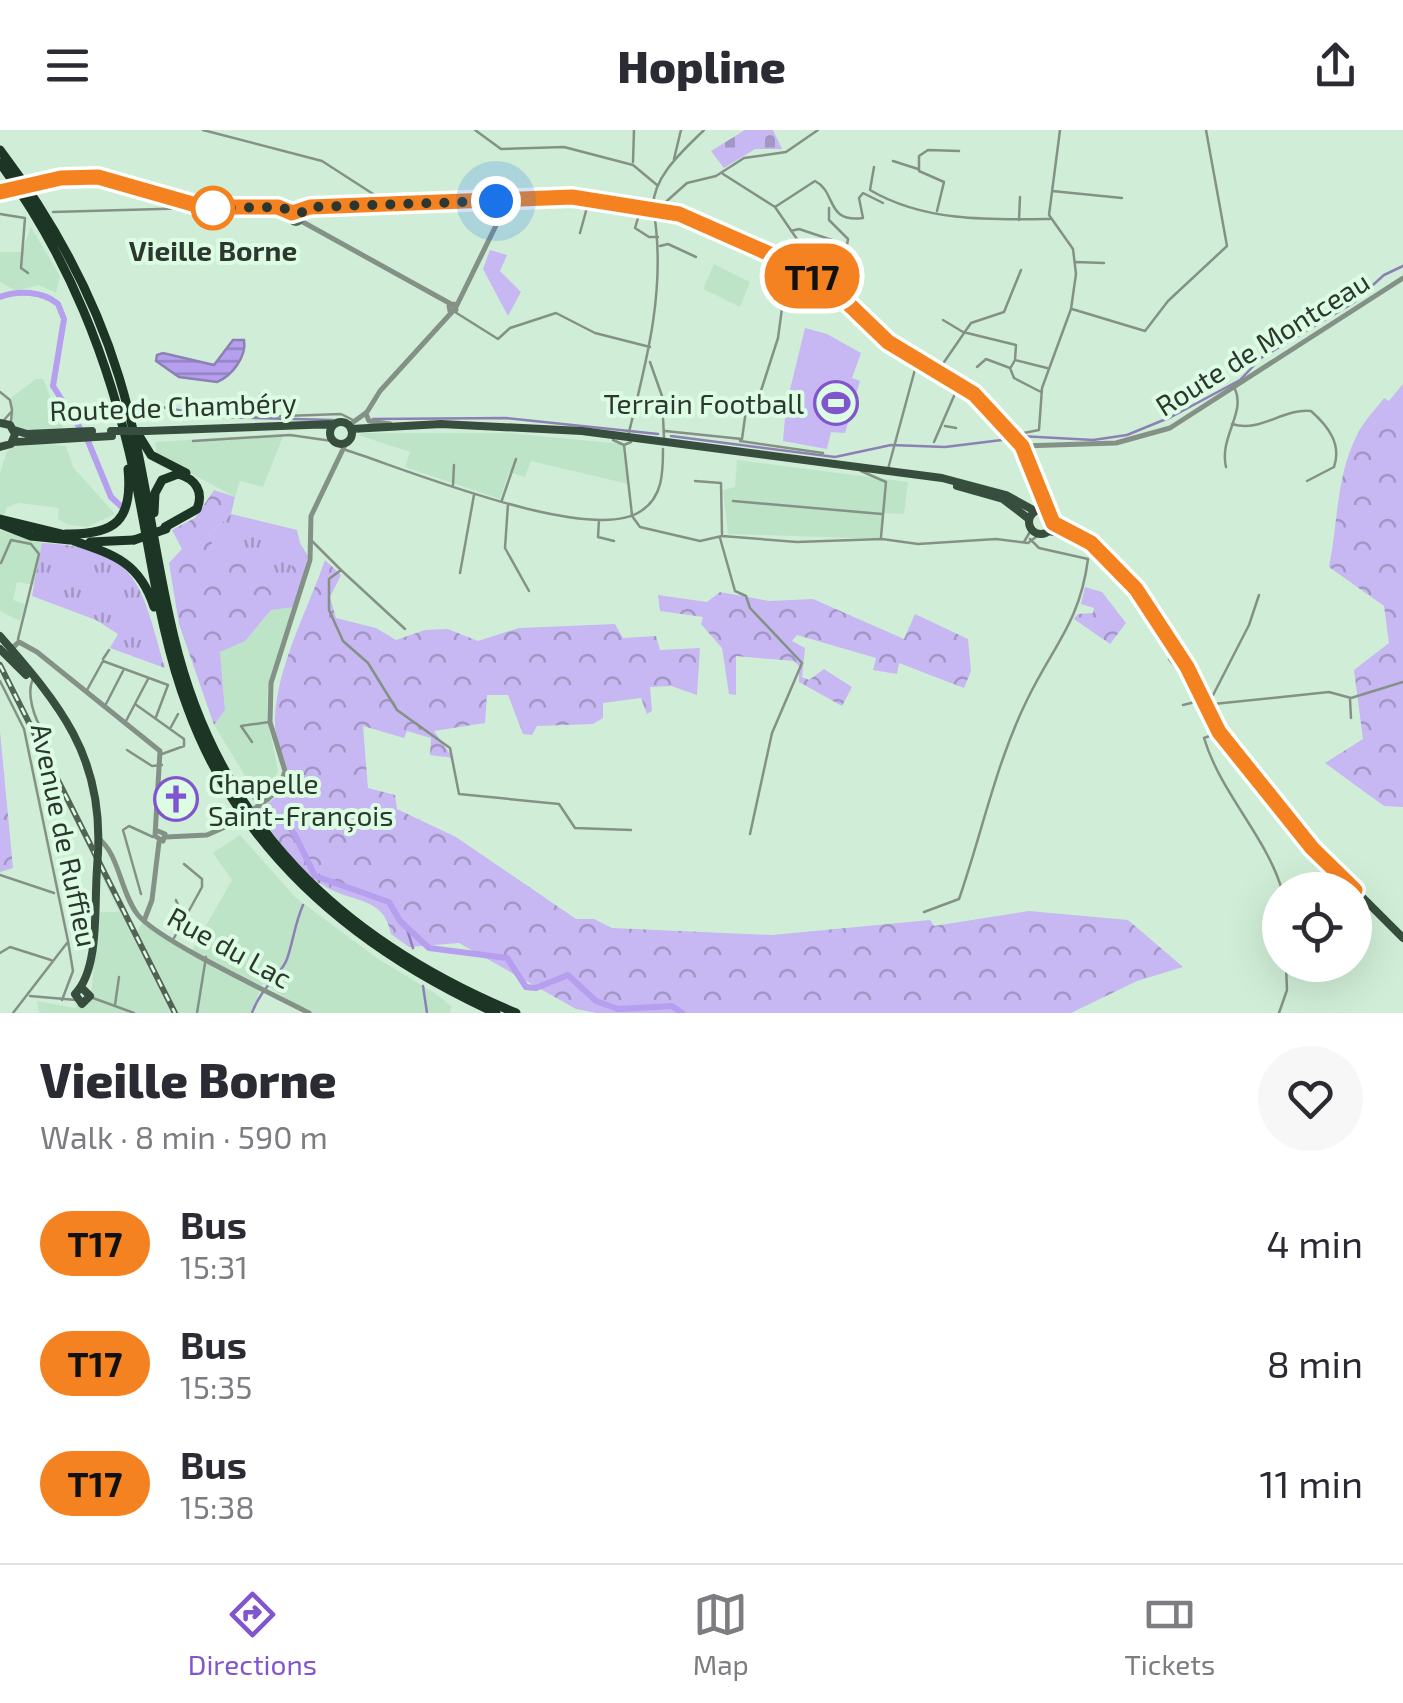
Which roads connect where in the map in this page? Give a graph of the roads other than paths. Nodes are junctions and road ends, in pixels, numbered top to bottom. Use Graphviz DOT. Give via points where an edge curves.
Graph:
graph roads {
  1 [pos="203,130"];
  2 [pos="475,130"];
  3 [pos="634,130"];
  4 [pos="681,130"];
  5 [pos="704,130"];
  6 [pos="818,130"];
  7 [pos="1060,130"];
  8 [pos="1206,130"];
  9 [pos="0,150"];
  10 [pos="960,151"];
  11 [pos="674,161"];
  12 [pos="893,161"];
  13 [pos="0,163"];
  14 [pos="633,164"];
  15 [pos="874,167"];
  16 [pos="919,170"];
  17 [pos="722,173"];
  18 [pos="658,186"];
  19 [pos="1050,191"];
  20 [pos="0,192"];
  21 [pos="166,197"];
  22 [pos="1020,197"];
  23 [pos="1122,198"];
  24 [pos="508,201"];
  25 [pos="589,201"];
  26 [pos="180,203"];
  27 [pos="883,203"];
  28 [pos="384,204"];
  29 [pos="197,206"];
  30 [pos="642,207"];
  31 [pos="831,207"];
  32 [pos="656,208"];
  33 [pos="776,208"];
  34 [pos="166,210"];
  35 [pos="53,212"];
  36 [pos="937,212"];
  37 [pos="0,214"];
  38 [pos="298,216"];
  39 [pos="1050,219"];
  40 [pos="1018,220"];
  41 [pos="790,232"];
  42 [pos="580,233"];
  43 [pos="658,236"];
  44 [pos="659,247"];
  45 [pos="696,257"];
  46 [pos="788,262"];
  47 [pos="1076,262"];
  48 [pos="1104,263"];
  49 [pos="1021,270"];
  50 [pos="28,273"];
  51 [pos="809,274"];
  52 [pos="1403,278"];
  53 [pos="452,308"];
  54 [pos="1070,309"];
  55 [pos="944,320"];
  56 [pos="963,332"];
  57 [pos="651,347"];
  58 [pos="918,358"];
  59 [pos="1015,360"];
  60 [pos="648,361"];
  61 [pos="978,367"];
  62 [pos="1010,368"];
  63 [pos="1048,368"];
  64 [pos="939,370"];
  65 [pos="960,384"];
  66 [pos="1235,389"];
  67 [pos="0,392"];
  68 [pos="1041,392"];
  69 [pos="260,394"];
  70 [pos="12,411"];
  71 [pos="128,412"];
  72 [pos="366,413"];
  73 [pos="0,423"];
  74 [pos="398,424"];
  75 [pos="1232,424"];
  76 [pos="944,425"];
  77 [pos="956,428"];
  78 [pos="13,429"];
  79 [pos="665,432"];
  80 [pos="332,433"];
  81 [pos="112,434"];
  82 [pos="349,434"];
  83 [pos="1012,435"];
  84 [pos="629,436"];
  85 [pos="610,438"];
  86 [pos="664,438"];
  87 [pos="127,441"];
  88 [pos="651,441"];
  89 [pos="740,441"];
  90 [pos="192,442"];
  91 [pos="934,442"];
  92 [pos="1022,446"];
  93 [pos="4,447"];
  94 [pos="663,449"];
  95 [pos="823,453"];
  96 [pos="516,459"];
  97 [pos="454,465"];
  98 [pos="1226,468"];
  99 [pos="862,471"];
  100 [pos="887,471"];
  101 [pos="1307,481"];
  102 [pos="695,482"];
  103 [pos="453,486"];
  104 [pos="474,494"];
  105 [pos="732,501"];
  106 [pos="502,502"];
  107 [pos="508,504"];
  108 [pos="1038,513"];
  109 [pos="882,514"];
  110 [pos="632,516"];
  111 [pos="599,518"];
  112 [pos="0,522"];
  113 [pos="156,527"];
  114 [pos="1039,533"];
  115 [pos="721,536"];
  116 [pos="70,537"];
  117 [pos="882,539"];
  118 [pos="310,540"];
  119 [pos="614,541"];
  120 [pos="1,563"];
  121 [pos="341,570"];
  122 [pos="460,574"];
  123 [pos="528,590"];
  124 [pos="1258,596"];
  125 [pos="404,629"];
  126 [pos="168,644"];
  127 [pos="10,647"];
  128 [pos="109,650"];
  129 [pos="1169,658"];
  130 [pos="103,661"];
  131 [pos="124,669"];
  132 [pos="149,678"];
  133 [pos="32,679"];
  134 [pos="0,681"];
  135 [pos="1191,681"];
  136 [pos="1403,682"];
  137 [pos="85,691"];
  138 [pos="1350,698"];
  139 [pos="1204,703"];
  140 [pos="135,704"];
  141 [pos="1184,704"];
  142 [pos="105,705"];
  143 [pos="178,714"];
  144 [pos="156,716"];
  145 [pos="1351,718"];
  146 [pos="126,722"];
  147 [pos="270,722"];
  148 [pos="170,729"];
  149 [pos="43,731"];
  150 [pos="1219,732"];
  151 [pos="252,742"];
  152 [pos="127,750"];
  153 [pos="162,754"];
  154 [pos="162,765"];
  155 [pos="631,830"];
  156 [pos="750,834"];
  157 [pos="157,837"];
  158 [pos="99,838"];
  159 [pos="98,850"];
  160 [pos="111,857"];
  161 [pos="184,864"];
  162 [pos="1275,872"];
  163 [pos="1337,872"];
  164 [pos="0,874"];
  165 [pos="55,893"];
  166 [pos="141,894"];
  167 [pos="176,900"];
  168 [pos="1372,907"];
  169 [pos="924,912"];
  170 [pos="184,919"];
  171 [pos="144,922"];
  172 [pos="1403,938"];
  173 [pos="174,939"];
  174 [pos="68,942"];
  175 [pos="0,954"];
  176 [pos="206,957"];
  177 [pos="52,960"];
  178 [pos="119,977"];
  179 [pos="1286,982"];
  180 [pos="29,995"];
  181 [pos="62,1000"];
  182 [pos="82,1000"];
  183 [pos="115,1006"];
  184 [pos="13,1013"];
  185 [pos="134,1013"];
  186 [pos="197,1013"];
  187 [pos="309,1013"];
  188 [pos="496,1013"];
  189 [pos="516,1013"];
  190 [pos="1279,1013"];
  1 -- 28 [label="street" via="322,161 382,196"];
  2 -- 14 [label="street" via="501,149 564,147"];
  3 -- 14 [label="street"];
  4 -- 11 [label="street"];
  5 -- 11 [label="street"];
  6 -- 17 [label="street" via="786,152 744,158"];
  7 -- 19 [label="street"];
  8 -- 54 [label="street" via="1227,246 1145,330"];
  9 -- 71 [label="highway" via="90,298"];
  10 -- 16 [label="street" via="925,150"];
  11 -- 18 [label="street"];
  12 -- 16 [label="street"];
  13 -- 87 [label="highway" via="81,300"];
  14 -- 18 [label="street"];
  15 -- 36 [label="street" via="870,190"];
  16 -- 36 [label="street" via="944,182"];
  17 -- 32 [label="street" via="678,188"];
  17 -- 33 [label="street"];
  18 -- 32 [label="street"];
  19 -- 23 [label="street"];
  19 -- 39 [label="street"];
  20 -- 21 [label="main road, bridge" via="98,177"];
  21 -- 26 [label="main road"];
  21 -- 34 [label="street"];
  22 -- 40 [label="street"];
  24 -- 25 [label="main road"];
  24 -- 28 [label="main road"];
  24 -- 53 [label="street"];
  25 -- 30 [label="main road"];
  25 -- 42 [label="street"];
  26 -- 29 [label="main road"];
  26 -- 34 [label="street"];
  27 -- 31 [label="street" via="863,194 860,220"];
  28 -- 38 [label="main road" via="310,207"];
  29 -- 34 [label="street"];
  29 -- 38 [label="main road" via="278,207"];
  30 -- 32 [label="main road"];
  30 -- 43 [label="street" via="635,228"];
  31 -- 33 [label="street" via="815,181"];
  31 -- 41 [label="street" via="828,220 846,245"];
  32 -- 43 [label="street"];
  32 -- 46 [label="main road"];
  33 -- 41 [label="street"];
  34 -- 35 [label="street"];
  36 -- 40 [label="street"];
  37 -- 50 [label="street" via="25,218 21,268"];
  38 -- 53 [label="street"];
  39 -- 40 [label="street"];
  39 -- 47 [label="street"];
  41 -- 51 [label="street" via="820,260"];
  43 -- 44 [label="street"];
  44 -- 45 [label="street" via="668,244"];
  44 -- 57 [label="street"];
  46 -- 51 [label="main road"];
  46 -- 89 [label="street" via="778,338 758,400 748,402"];
  47 -- 48 [label="street"];
  47 -- 54 [label="street"];
  49 -- 56 [label="street" via="1004,312 971,322"];
  51 -- 58 [label="main road" via="888,342"];
  52 -- 66 [label="street, Route de Montceau"];
  53 -- 57 [label="street" via="498,339 558,313 595,333"];
  53 -- 72 [label="street"];
  54 -- 63 [label="street"];
  55 -- 56 [label="street"];
  56 -- 59 [label="street" via="1016,345"];
  56 -- 64 [label="street"];
  57 -- 60 [label="street"];
  58 -- 64 [label="main road"];
  58 -- 100 [label="street"];
  59 -- 62 [label="street"];
  59 -- 63 [label="street"];
  60 -- 79 [label="street" via="662,396"];
  60 -- 84 [label="street"];
  61 -- 62 [label="street" via="986,359"];
  62 -- 68 [label="street" via="1014,378"];
  63 -- 68 [label="street"];
  64 -- 65 [label="main road"];
  65 -- 76 [label="street"];
  65 -- 83 [label="main road"];
  66 -- 75 [label="street"];
  66 -- 92 [label="street, Route de Montceau" via="1208,400 1191,418 1142,437"];
  67 -- 70 [label="street"];
  68 -- 83 [label="street" via="1039,430"];
  69 -- 82 [label="street" via="251,414 257,417 341,414"];
  70 -- 73 [label="street"];
  70 -- 78 [label="street"];
  71 -- 113 [label="highway"];
  71 -- 113 [label="highway" via="148,452 188,474 202,492 195,515"];
  72 -- 74 [label="street" via="375,423"];
  72 -- 82 [label="street"];
  73 -- 78 [label="main road, Route de Chambéry"];
  74 -- 82 [label="main road"];
  74 -- 85 [label="main road" via="508,425"];
  75 -- 98 [label="street" via="1224,443"];
  75 -- 101 [label="street" via="1261,425 1311,411 1338,452 1334,467"];
  76 -- 77 [label="street"];
  76 -- 91 [label="street"];
  78 -- 81 [label="main road, Route de Chambéry"];
  78 -- 93 [label="main road"];
  79 -- 86 [label="street"];
  79 -- 89 [label="street"];
  80 -- 81 [label="main road, Route de Chambéry, bridge"];
  80 -- 82 [label="main road"];
  80 -- 82 [label="main road"];
  80 -- 90 [label="street"];
  81 -- 93 [label="main road, Route de Chambéry"];
  82 -- 85 [label="main road" via="478,428"];
  82 -- 103 [label="street"];
  82 -- 118 [label="street" via="316,500"];
  83 -- 92 [label="main road"];
  84 -- 85 [label="main road"];
  84 -- 88 [label="main road"];
  84 -- 99 [label="main road"];
  84 -- 110 [label="street"];
  85 -- 88 [label="main road"];
  87 -- 113 [label="highway" via="142,515"];
  87 -- 116 [label="highway" via="126,509 102,532"];
  88 -- 100 [label="main road"];
  89 -- 95 [label="street"];
  92 -- 108 [label="main road" via="1045,501"];
  94 -- 110 [label="street" via="660,488"];
  96 -- 106 [label="street"];
  97 -- 103 [label="street"];
  99 -- 108 [label="main road" via="956,485"];
  99 -- 109 [label="street" via="886,482"];
  100 -- 108 [label="main road" via="970,484"];
  102 -- 115 [label="street" via="721,483"];
  103 -- 104 [label="street"];
  104 -- 106 [label="street"];
  104 -- 122 [label="street"];
  105 -- 109 [label="street"];
  106 -- 107 [label="street"];
  107 -- 111 [label="street"];
  107 -- 123 [label="street" via="505,548"];
  108 -- 114 [label="main road"];
  108 -- 114 [label="main road"];
  109 -- 117 [label="street"];
  110 -- 111 [label="street"];
  110 -- 115 [label="street" via="640,527 695,540"];
  111 -- 119 [label="street" via="598,536"];
  112 -- 116 [label="highway" via="32,536"];
  113 -- 113 [label="highway" via="158,484 186,476 199,489 193,514"];
  113 -- 116 [label="highway, bridge" via="134,539"];
  113 -- 126 [label="highway"];
  113 -- 189 [label="highway, bridge" via="157,556 196,709 231,784 268,838 319,894 379,941"];
  114 -- 117 [label="street" via="1023,542"];
  114 -- 135 [label="main road" via="1079,541 1122,578"];
  114 -- 169 [label="street" via="1088,559 1077,613 1027,699 958,899"];
  115 -- 117 [label="street"];
  115 -- 156 [label="street" via="735,591 802,663 772,733"];
  116 -- 126 [label="highway" via="138,571"];
  118 -- 121 [label="street"];
  118 -- 147 [label="street" via="310,560 271,683"];
  120 -- 127 [label="street" via="11,540 31,544 39,554"];
  121 -- 125 [label="street"];
  121 -- 155 [label="street" via="328,584 328,610 343,641 397,710 450,748 459,794 559,804 575,828"];
  124 -- 139 [label="street" via="1249,625"];
  126 -- 188 [label="highway" via="216,773 290,875 375,947"];
  127 -- 133 [label="main road"];
  127 -- 137 [label="street"];
  128 -- 130 [label="street"];
  129 -- 135 [label="street"];
  130 -- 131 [label="street"];
  130 -- 137 [label="street"];
  131 -- 132 [label="street"];
  131 -- 142 [label="street"];
  132 -- 140 [label="street"];
  132 -- 144 [label="street" via="168,685"];
  133 -- 149 [label="street" via="34,718"];
  133 -- 158 [label="main road" via="64,714 84,752 96,788"];
  134 -- 165 [label="street, Avenue de Ruffieu" via="24,729"];
  135 -- 139 [label="main road"];
  136 -- 138 [label="street"];
  137 -- 142 [label="street"];
  138 -- 139 [label="street" via="1328,692"];
  138 -- 145 [label="street"];
  139 -- 141 [label="street"];
  139 -- 150 [label="main road"];
  140 -- 144 [label="street"];
  140 -- 146 [label="street"];
  142 -- 146 [label="street"];
  143 -- 148 [label="street"];
  144 -- 148 [label="street"];
  146 -- 153 [label="street"];
  147 -- 151 [label="street" via="240,726"];
  147 -- 157 [label="street, bridge" via="285,765 268,799 207,835"];
  148 -- 153 [label="street" via="186,742"];
  150 -- 162 [label="street" via="1204,738 1213,766"];
  150 -- 163 [label="main road"];
  152 -- 154 [label="street"];
  153 -- 154 [label="street"];
  154 -- 157 [label="street" via="154,804"];
  157 -- 166 [label="street" via="124,830"];
  157 -- 171 [label="street"];
  158 -- 159 [label="main road"];
  158 -- 160 [label="street, Rue du Lac"];
  159 -- 160 [label="street"];
  159 -- 182 [label="main road"];
  160 -- 171 [label="street, Rue du Lac"];
  161 -- 170 [label="street" via="202,886"];
  164 -- 165 [label="street"];
  165 -- 174 [label="street, Avenue de Ruffieu"];
  167 -- 170 [label="street"];
  168 -- 172 [label="main road"];
  170 -- 173 [label="street"];
  171 -- 173 [label="street, Rue du Lac"];
  173 -- 176 [label="street, Rue du Lac"];
  174 -- 177 [label="street"];
  174 -- 181 [label="street, Avenue de Ruffieu" via="72,971"];
  175 -- 177 [label="street" via="10,947"];
  176 -- 186 [label="street"];
  176 -- 187 [label="street, Rue du Lac"];
  177 -- 180 [label="street"];
  178 -- 183 [label="street"];
  179 -- 190 [label="street"];
  180 -- 181 [label="street"];
  180 -- 184 [label="street"];
  181 -- 182 [label="street"];
  182 -- 183 [label="street"];
  183 -- 185 [label="street"];
}
